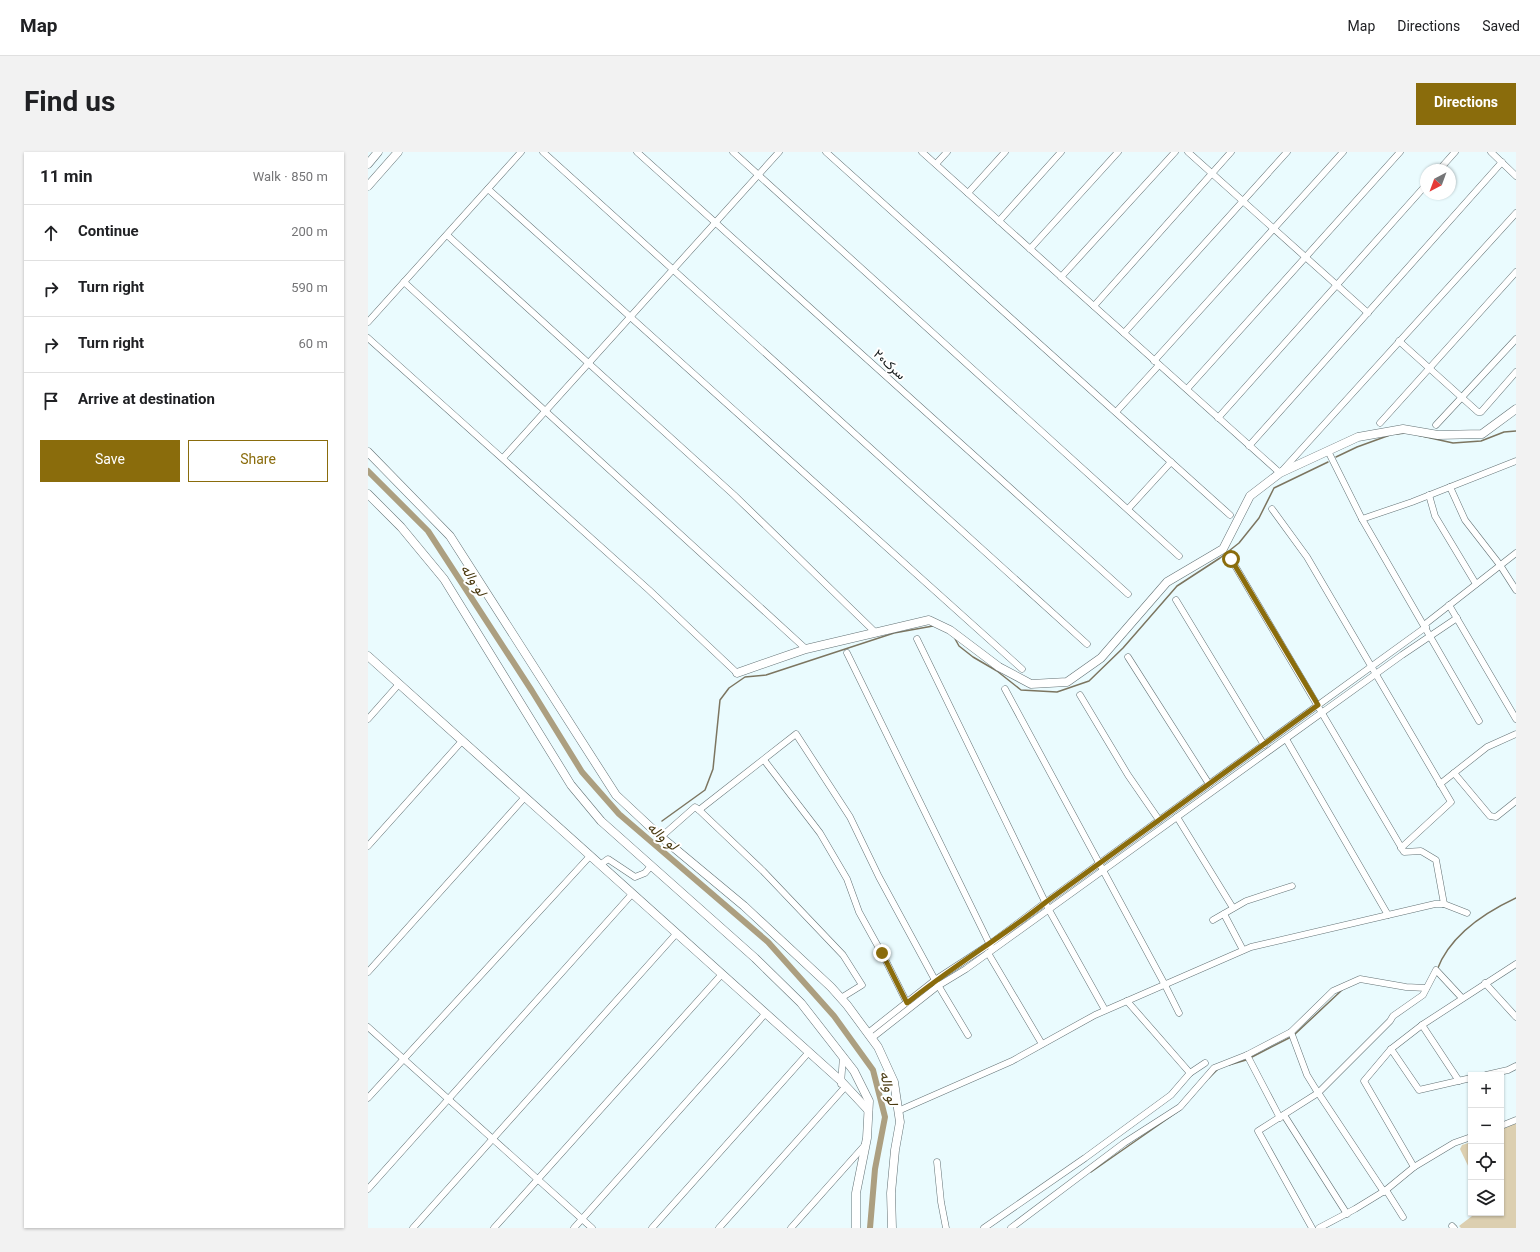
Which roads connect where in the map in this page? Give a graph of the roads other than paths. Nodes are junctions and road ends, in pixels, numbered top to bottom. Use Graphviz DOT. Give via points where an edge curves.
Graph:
graph roads {
  1 [pos="378,152"];
  2 [pos="398,152"];
  3 [pos="521,152"];
  4 [pos="544,152"];
  5 [pos="637,152"];
  6 [pos="733,152"];
  7 [pos="779,152"];
  8 [pos="826,152"];
  9 [pos="922,152"];
  10 [pos="947,152"];
  11 [pos="1005,152"];
  12 [pos="1061,152"];
  13 [pos="1118,152"];
  14 [pos="1174,152"];
  15 [pos="1188,152"];
  16 [pos="1231,152"];
  17 [pos="1287,152"];
  18 [pos="1343,152"];
  19 [pos="1400,152"];
  20 [pos="1455,152"];
  21 [pos="1491,152"];
  22 [pos="1502,162"];
  23 [pos="368,164"];
  24 [pos="936,164"];
  25 [pos="1444,164"];
  26 [pos="1212,173"];
  27 [pos="758,175"];
  28 [pos="1516,176"];
  29 [pos="368,186"];
  30 [pos="488,189"];
  31 [pos="1420,191"];
  32 [pos="968,193"];
  33 [pos="1243,201"];
  34 [pos="1516,214"];
  35 [pos="1000,221"];
  36 [pos="716,222"];
  37 [pos="1274,229"];
  38 [pos="446,235"];
  39 [pos="1030,249"];
  40 [pos="1305,257"];
  41 [pos="673,269"];
  42 [pos="1516,272"];
  43 [pos="1061,277"];
  44 [pos="404,282"];
  45 [pos="1336,285"];
  46 [pos="1094,306"];
  47 [pos="1368,313"];
  48 [pos="631,316"];
  49 [pos="368,322"];
  50 [pos="1124,333"];
  51 [pos="368,338"];
  52 [pos="1516,338"];
  53 [pos="1399,341"];
  54 [pos="588,363"];
  55 [pos="1157,363"];
  56 [pos="1430,369"];
  57 [pos="1516,372"];
  58 [pos="1187,390"];
  59 [pos="1461,397"];
  60 [pos="1516,409"];
  61 [pos="546,411"];
  62 [pos="1116,412"];
  63 [pos="1218,418"];
  64 [pos="1380,423"];
  65 [pos="1436,425"];
  66 [pos="1249,446"];
  67 [pos="1328,451"];
  68 [pos="368,452"];
  69 [pos="503,458"];
  70 [pos="1171,462"];
  71 [pos="1516,462"];
  72 [pos="1280,473"];
  73 [pos="1450,487"];
  74 [pos="368,494"];
  75 [pos="1429,495"];
  76 [pos="1128,509"];
  77 [pos="1272,509"];
  78 [pos="1230,515"];
  79 [pos="1362,519"];
  80 [pos="1516,553"];
  81 [pos="1179,556"];
  82 [pos="1231,559"];
  83 [pos="1500,565"];
  84 [pos="1476,584"];
  85 [pos="1516,590"];
  86 [pos="1128,594"];
  87 [pos="1176,600"];
  88 [pos="1449,605"];
  89 [pos="1457,618"];
  90 [pos="1425,626"];
  91 [pos="876,633"];
  92 [pos="1431,636"];
  93 [pos="917,639"];
  94 [pos="1087,644"];
  95 [pos="806,649"];
  96 [pos="847,653"];
  97 [pos="368,656"];
  98 [pos="1128,657"];
  99 [pos="1371,667"];
  100 [pos="1022,668"];
  101 [pos="737,673"];
  102 [pos="1376,675"];
  103 [pos="399,684"];
  104 [pos="1005,689"];
  105 [pos="1080,695"];
  106 [pos="1318,705"];
  107 [pos="1322,713"];
  108 [pos="368,719"];
  109 [pos="1516,719"];
  110 [pos="1479,721"];
  111 [pos="1516,734"];
  112 [pos="1286,739"];
  113 [pos="462,741"];
  114 [pos="1264,745"];
  115 [pos="764,760"];
  116 [pos="1454,773"];
  117 [pos="1209,784"];
  118 [pos="1440,784"];
  119 [pos="524,797"];
  120 [pos="1516,801"];
  121 [pos="699,810"];
  122 [pos="1177,818"];
  123 [pos="1159,820"];
  124 [pos="661,837"];
  125 [pos="368,846"];
  126 [pos="1401,848"];
  127 [pos="590,856"];
  128 [pos="1100,864"];
  129 [pos="600,865"];
  130 [pos="651,866"];
  131 [pos="1103,870"];
  132 [pos="1292,886"];
  133 [pos="632,894"];
  134 [pos="1046,902"];
  135 [pos="1444,904"];
  136 [pos="1233,908"];
  137 [pos="1049,910"];
  138 [pos="1467,913"];
  139 [pos="1224,914"];
  140 [pos="1388,915"];
  141 [pos="1213,920"];
  142 [pos="676,934"];
  143 [pos="990,949"];
  144 [pos="1243,950"];
  145 [pos="1516,964"];
  146 [pos="368,972"];
  147 [pos="722,974"];
  148 [pos="935,980"];
  149 [pos="1485,983"];
  150 [pos="1165,985"];
  151 [pos="938,986"];
  152 [pos="1426,988"];
  153 [pos="841,998"];
  154 [pos="1462,998"];
  155 [pos="1127,1001"];
  156 [pos="907,1003"];
  157 [pos="1105,1010"];
  158 [pos="1179,1013"];
  159 [pos="765,1014"];
  160 [pos="1516,1016"];
  161 [pos="1422,1025"];
  162 [pos="368,1027"];
  163 [pos="1290,1032"];
  164 [pos="968,1035"];
  165 [pos="870,1036"];
  166 [pos="1042,1044"];
  167 [pos="1391,1049"];
  168 [pos="809,1052"];
  169 [pos="1247,1055"];
  170 [pos="843,1056"];
  171 [pos="403,1058"];
  172 [pos="1205,1062"];
  173 [pos="1516,1066"];
  174 [pos="1499,1072"];
  175 [pos="1190,1073"];
  176 [pos="1468,1079"];
  177 [pos="1459,1081"];
  178 [pos="843,1086"];
  179 [pos="1318,1093"];
  180 [pos="368,1098"];
  181 [pos="448,1099"];
  182 [pos="868,1110"];
  183 [pos="898,1111"];
  184 [pos="1282,1117"];
  185 [pos="1516,1120"];
  186 [pos="1504,1125"];
  187 [pos="492,1138"];
  188 [pos="1468,1138"];
  189 [pos="865,1145"];
  190 [pos="937,1162"];
  191 [pos="1414,1167"];
  192 [pos="538,1179"];
  193 [pos="368,1189"];
  194 [pos="1385,1191"];
  195 [pos="1347,1214"];
  196 [pos="1403,1217"];
  197 [pos="582,1219"];
  198 [pos="413,1228"];
  199 [pos="494,1228"];
  200 [pos="574,1228"];
  201 [pos="592,1228"];
  202 [pos="652,1228"];
  203 [pos="719,1228"];
  204 [pos="791,1228"];
  205 [pos="856,1228"];
  206 [pos="892,1228"];
  207 [pos="946,1228"];
  208 [pos="984,1228"];
  209 [pos="1011,1228"];
  210 [pos="1312,1228"];
  211 [pos="1318,1228"];
  1 -- 23 [label="street"];
  2 -- 29 [label="street"];
  3 -- 30 [label="street"];
  4 -- 41 [label="street"];
  5 -- 36 [label="street, سرک۲۰"];
  6 -- 27 [label="street"];
  7 -- 27 [label="street"];
  8 -- 62 [label="street"];
  9 -- 24 [label="street"];
  10 -- 24 [label="street"];
  11 -- 32 [label="street"];
  12 -- 35 [label="street"];
  13 -- 39 [label="street"];
  14 -- 43 [label="street"];
  15 -- 26 [label="street"];
  16 -- 26 [label="street"];
  17 -- 33 [label="street"];
  18 -- 37 [label="street"];
  19 -- 40 [label="street"];
  20 -- 25 [label="street"];
  21 -- 22 [label="street"];
  22 -- 28 [label="street"];
  22 -- 47 [label="street"];
  24 -- 32 [label="street"];
  26 -- 33 [label="street"];
  26 -- 46 [label="street"];
  27 -- 36 [label="street"];
  27 -- 76 [label="street"];
  30 -- 38 [label="street"];
  30 -- 48 [label="street"];
  31 -- 45 [label="street"];
  32 -- 35 [label="street"];
  33 -- 37 [label="street"];
  33 -- 50 [label="street"];
  34 -- 53 [label="street"];
  35 -- 39 [label="street"];
  36 -- 41 [label="street"];
  36 -- 86 [label="street, سرک۲۰"];
  37 -- 40 [label="street"];
  37 -- 55 [label="street"];
  38 -- 44 [label="street"];
  38 -- 54 [label="street"];
  39 -- 43 [label="street"];
  40 -- 45 [label="street"];
  40 -- 58 [label="street"];
  41 -- 48 [label="street"];
  41 -- 94 [label="street"];
  42 -- 56 [label="street"];
  43 -- 46 [label="street"];
  44 -- 49 [label="street"];
  44 -- 61 [label="street"];
  45 -- 47 [label="street"];
  45 -- 63 [label="street"];
  46 -- 50 [label="street"];
  47 -- 66 [label="street"];
  48 -- 54 [label="street"];
  48 -- 100 [label="street"];
  50 -- 55 [label="street"];
  51 -- 69 [label="street"];
  52 -- 59 [label="street"];
  53 -- 56 [label="street"];
  53 -- 72 [label="street"];
  54 -- 61 [label="street"];
  54 -- 91 [label="street" via="734,496"];
  55 -- 58 [label="street"];
  55 -- 62 [label="street"];
  56 -- 59 [label="street"];
  56 -- 64 [label="street"];
  57 -- 59 [label="street" via="1480,413"];
  58 -- 63 [label="street"];
  59 -- 65 [label="street"];
  60 -- 67 [label="street" via="1482,434 1438,435 1403,430 1358,438"];
  61 -- 69 [label="street"];
  61 -- 95 [label="street"];
  62 -- 70 [label="street"];
  63 -- 66 [label="street"];
  66 -- 72 [label="street"];
  67 -- 72 [label="street"];
  67 -- 79 [label="street"];
  68 -- 124 [label="street" via="450,536 616,795"];
  69 -- 101 [label="street"];
  70 -- 76 [label="street"];
  70 -- 78 [label="street"];
  71 -- 73 [label="street"];
  72 -- 91 [label="street" via="1250,496 1223,549 1167,582 1101,658 1067,682 1031,684 999,667 950,630 929,620"];
  73 -- 75 [label="street"];
  73 -- 83 [label="street" via="1465,520"];
  74 -- 130 [label="street" via="402,527 444,579 571,785 601,822"];
  75 -- 79 [label="street"];
  75 -- 84 [label="street" via="1435,516"];
  76 -- 81 [label="street"];
  77 -- 99 [label="street" via="1308,557"];
  79 -- 90 [label="street"];
  80 -- 83 [label="street"];
  82 -- 106 [label="street"];
  83 -- 84 [label="street"];
  83 -- 85 [label="street"];
  84 -- 88 [label="street"];
  87 -- 114 [label="street"];
  88 -- 89 [label="street"];
  88 -- 90 [label="street"];
  89 -- 92 [label="street"];
  89 -- 109 [label="street"];
  90 -- 92 [label="street"];
  90 -- 99 [label="street"];
  91 -- 95 [label="street"];
  92 -- 102 [label="street"];
  92 -- 110 [label="street"];
  93 -- 134 [label="street"];
  95 -- 101 [label="street"];
  96 -- 143 [label="street"];
  97 -- 103 [label="street"];
  98 -- 117 [label="street"];
  99 -- 102 [label="street"];
  99 -- 106 [label="street"];
  102 -- 107 [label="street"];
  102 -- 118 [label="street"];
  103 -- 108 [label="street"];
  103 -- 113 [label="street"];
  104 -- 128 [label="street"];
  105 -- 123 [label="street"];
  106 -- 107 [label="street"];
  106 -- 114 [label="street"];
  107 -- 112 [label="street"];
  107 -- 126 [label="street"];
  111 -- 116 [label="street" via="1488,747"];
  112 -- 122 [label="street"];
  112 -- 140 [label="street"];
  113 -- 119 [label="street"];
  113 -- 125 [label="street"];
  114 -- 117 [label="street"];
  115 -- 121 [label="street"];
  115 -- 148 [label="street" via="796,734 850,817"];
  115 -- 156 [label="street" via="820,833 847,879 859,912"];
  116 -- 118 [label="street"];
  116 -- 120 [label="street" via="1490,816 1496,817"];
  117 -- 123 [label="street"];
  118 -- 126 [label="street" via="1451,802"];
  119 -- 127 [label="street"];
  119 -- 146 [label="street"];
  121 -- 124 [label="street" via="696,807"];
  121 -- 153 [label="street" via="843,955 862,985"];
  122 -- 131 [label="street"];
  122 -- 136 [label="street"];
  123 -- 128 [label="street"];
  124 -- 153 [label="street" via="744,906"];
  126 -- 135 [label="street" via="1404,852 1421,851 1436,860"];
  127 -- 129 [label="street"];
  127 -- 171 [label="street"];
  128 -- 131 [label="street"];
  128 -- 134 [label="street"];
  129 -- 130 [label="street" via="608,859 635,877 645,874"];
  129 -- 133 [label="street"];
  130 -- 170 [label="street" via="796,998"];
  131 -- 137 [label="street"];
  131 -- 150 [label="street"];
  132 -- 136 [label="street" via="1246,901"];
  133 -- 142 [label="street"];
  133 -- 181 [label="street"];
  134 -- 137 [label="street"];
  134 -- 143 [label="street"];
  135 -- 138 [label="street"];
  135 -- 140 [label="street"];
  136 -- 139 [label="street"];
  137 -- 143 [label="street"];
  137 -- 157 [label="street"];
  139 -- 141 [label="street"];
  139 -- 144 [label="street"];
  140 -- 144 [label="street"];
  142 -- 147 [label="street"];
  142 -- 187 [label="street"];
  143 -- 148 [label="street"];
  143 -- 151 [label="street" via="966,969"];
  143 -- 166 [label="street"];
  144 -- 150 [label="street"];
  145 -- 149 [label="street"];
  147 -- 159 [label="street"];
  147 -- 192 [label="street"];
  148 -- 151 [label="street"];
  148 -- 156 [label="street"];
  149 -- 154 [label="street"];
  149 -- 160 [label="street"];
  150 -- 155 [label="street"];
  150 -- 158 [label="street"];
  151 -- 164 [label="street"];
  151 -- 165 [label="street"];
  152 -- 154 [label="street" via="1436,970"];
  152 -- 163 [label="street" via="1360,979 1333,991"];
  152 -- 179 [label="street" via="1423,995 1393,1016"];
  153 -- 165 [label="street"];
  154 -- 161 [label="street"];
  155 -- 157 [label="street"];
  155 -- 175 [label="street"];
  156 -- 165 [label="street"];
  157 -- 166 [label="street"];
  159 -- 168 [label="street"];
  159 -- 197 [label="street"];
  161 -- 167 [label="street"];
  161 -- 177 [label="street"];
  162 -- 171 [label="street"];
  163 -- 169 [label="street"];
  163 -- 179 [label="street" via="1307,1075"];
  165 -- 183 [label="street" via="878,1046 894,1082"];
  166 -- 183 [label="street" via="1012,1061"];
  167 -- 177 [label="street" via="1419,1090"];
  167 -- 191 [label="street" via="1364,1081"];
  168 -- 178 [label="street"];
  168 -- 202 [label="street"];
  169 -- 184 [label="street"];
  169 -- 209 [label="street" via="1214,1068 1180,1107 1124,1143"];
  170 -- 178 [label="street"];
  170 -- 182 [label="street" via="854,1071 869,1101"];
  171 -- 180 [label="street"];
  171 -- 181 [label="street"];
  172 -- 175 [label="street"];
  173 -- 174 [label="street"];
  175 -- 208 [label="street" via="1171,1095"];
  176 -- 177 [label="street"];
  178 -- 182 [label="street"];
  178 -- 203 [label="street"];
  179 -- 184 [label="street"];
  179 -- 194 [label="street"];
  181 -- 187 [label="street"];
  181 -- 193 [label="street"];
  182 -- 189 [label="street"];
  183 -- 206 [label="street" via="900,1122 891,1193"];
  184 -- 195 [label="street"];
  184 -- 210 [label="street" via="1258,1131"];
  185 -- 186 [label="street"];
  187 -- 192 [label="street"];
  187 -- 198 [label="street"];
  188 -- 191 [label="street" via="1454,1143"];
  189 -- 204 [label="street"];
  189 -- 205 [label="street" via="856,1193"];
  190 -- 207 [label="street" via="940,1202"];
  191 -- 194 [label="street"];
  192 -- 197 [label="street"];
  192 -- 199 [label="street"];
  194 -- 195 [label="street"];
  194 -- 196 [label="street"];
  195 -- 211 [label="street"];
  197 -- 200 [label="street"];
  197 -- 201 [label="street"];
}
